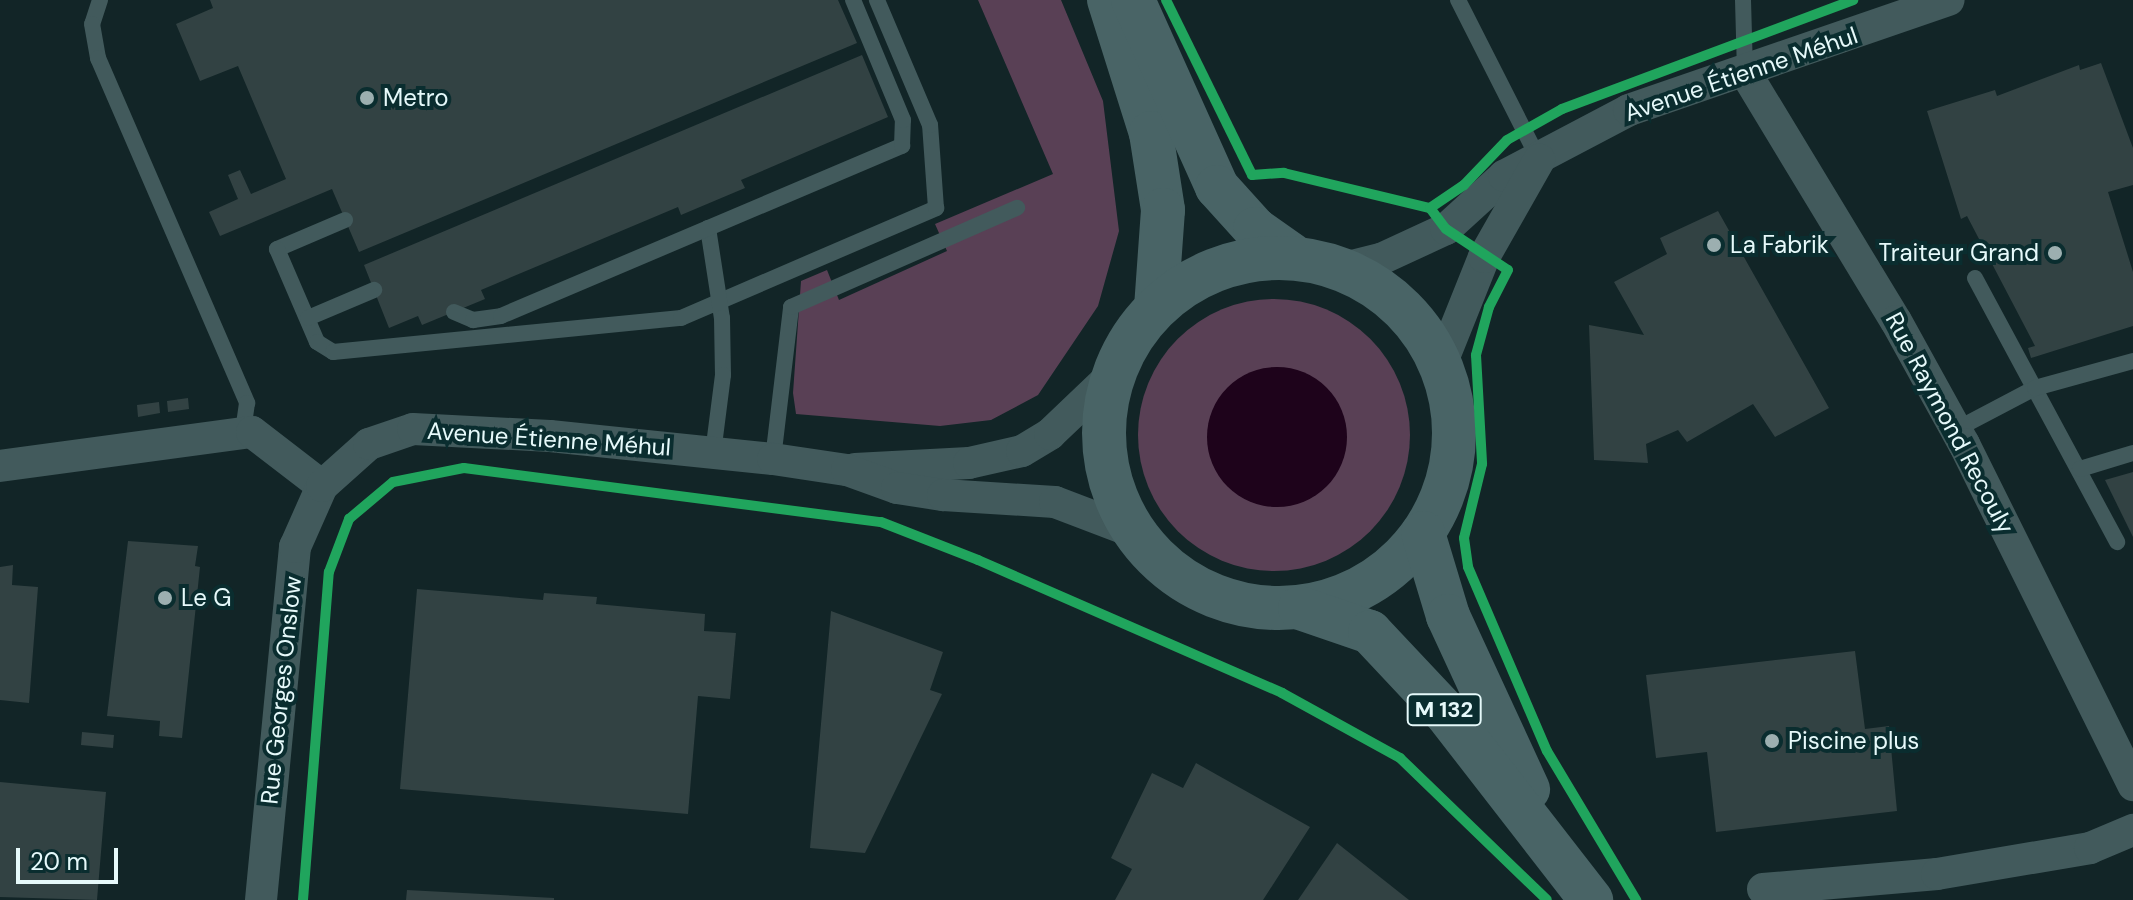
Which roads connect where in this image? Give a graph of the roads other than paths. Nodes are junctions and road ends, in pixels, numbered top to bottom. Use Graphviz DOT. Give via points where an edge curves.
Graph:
graph roads {
  1 [pos="100,0"];
  2 [pos="877,0"];
  3 [pos="1109,0"];
  4 [pos="1133,0"];
  5 [pos="1458,0"];
  6 [pos="1743,0"];
  7 [pos="1949,0"];
  8 [pos="847,1"];
  9 [pos="1745,72"];
  10 [pos="1539,160"];
  11 [pos="1017,208"];
  12 [pos="345,220"];
  13 [pos="708,228"];
  14 [pos="1292,255"];
  15 [pos="1344,268"];
  16 [pos="1975,278"];
  17 [pos="374,290"];
  18 [pos="720,301"];
  19 [pos="1156,307"];
  20 [pos="454,312"];
  21 [pos="308,318"];
  22 [pos="2133,361"];
  23 [pos="1440,367"];
  24 [pos="1111,376"];
  25 [pos="2035,388"];
  26 [pos="1955,430"];
  27 [pos="243,432"];
  28 [pos="713,453"];
  29 [pos="2133,453"];
  30 [pos="773,459"];
  31 [pos="0,466"];
  32 [pos="2080,469"];
  33 [pos="847,470"];
  34 [pos="322,486"];
  35 [pos="1134,532"];
  36 [pos="1423,533"];
  37 [pos="2117,542"];
  38 [pos="1300,608"];
  39 [pos="2133,785"];
  40 [pos="2133,830"];
  41 [pos="1557,853"];
  42 [pos="1763,889"];
  43 [pos="261,900"];
  44 [pos="1575,900"];
  45 [pos="1591,900"];
  1 -- 27 [label="lane" via="92,24 98,58 247,403"];
  2 -- 18 [label="lane" via="930,125 936,208"];
  3 -- 19 [label="main road" via="1151,133 1163,210"];
  4 -- 14 [label="main road" via="1217,187 1255,229"];
  5 -- 10 [label="lane"];
  6 -- 9 [label="lane"];
  7 -- 9 [label="street, Avenue Étienne Méhul"];
  8 -- 13 [label="lane" via="903,120 902,146"];
  9 -- 10 [label="street, Avenue Étienne Méhul" via="1629,110"];
  9 -- 26 [label="street, Rue Raymond Recouly" via="1896,321"];
  10 -- 15 [label="street, Avenue Étienne Méhul" via="1504,176 1446,229 1381,259"];
  10 -- 23 [label="street" via="1484,257"];
  11 -- 30 [label="lane" via="791,307"];
  12 -- 21 [label="lane" via="277,249"];
  13 -- 18 [label="lane"];
  13 -- 20 [label="lane" via="501,316 473,320"];
  14 -- 15 [label="main road"];
  14 -- 19 [label="main road" via="1236,262 1193,279"];
  15 -- 23 [label="main road" via="1392,299 1420,330"];
  16 -- 25 [label="lane"];
  17 -- 21 [label="lane"];
  18 -- 21 [label="lane" via="681,318 333,352 317,342"];
  18 -- 28 [label="lane" via="723,375"];
  19 -- 24 [label="main road"];
  22 -- 25 [label="lane"];
  23 -- 36 [label="main road" via="1452,410 1452,455 1442,496"];
  24 -- 33 [label="street, Avenue Étienne Méhul" via="1050,434 1022,451 969,463"];
  24 -- 35 [label="main road" via="1104,447 1114,492"];
  25 -- 26 [label="lane"];
  25 -- 32 [label="lane"];
  26 -- 39 [label="street, Rue Raymond Recouly"];
  27 -- 31 [label="street"];
  27 -- 34 [label="street" via="260,435"];
  28 -- 30 [label="street, Avenue Étienne Méhul"];
  28 -- 34 [label="street, Avenue Étienne Méhul" via="413,429 369,444"];
  29 -- 32 [label="lane"];
  30 -- 33 [label="street, Avenue Étienne Méhul"];
  32 -- 37 [label="lane"];
  33 -- 35 [label="street, Avenue Étienne Méhul" via="912,490 1055,502"];
  34 -- 43 [label="street, Rue Georges Onslow" via="295,547"];
  35 -- 38 [label="main road" via="1170,571 1216,597 1268,608"];
  36 -- 38 [label="main road" via="1395,565 1360,589"];
  36 -- 41 [label="main road, M 132" via="1448,616"];
  38 -- 41 [label="main road, M 132" via="1370,632 1446,713"];
  40 -- 42 [label="street" via="2090,848 1937,874"];
  41 -- 44 [label="street"];
  41 -- 45 [label="main road, M 132"];
}
